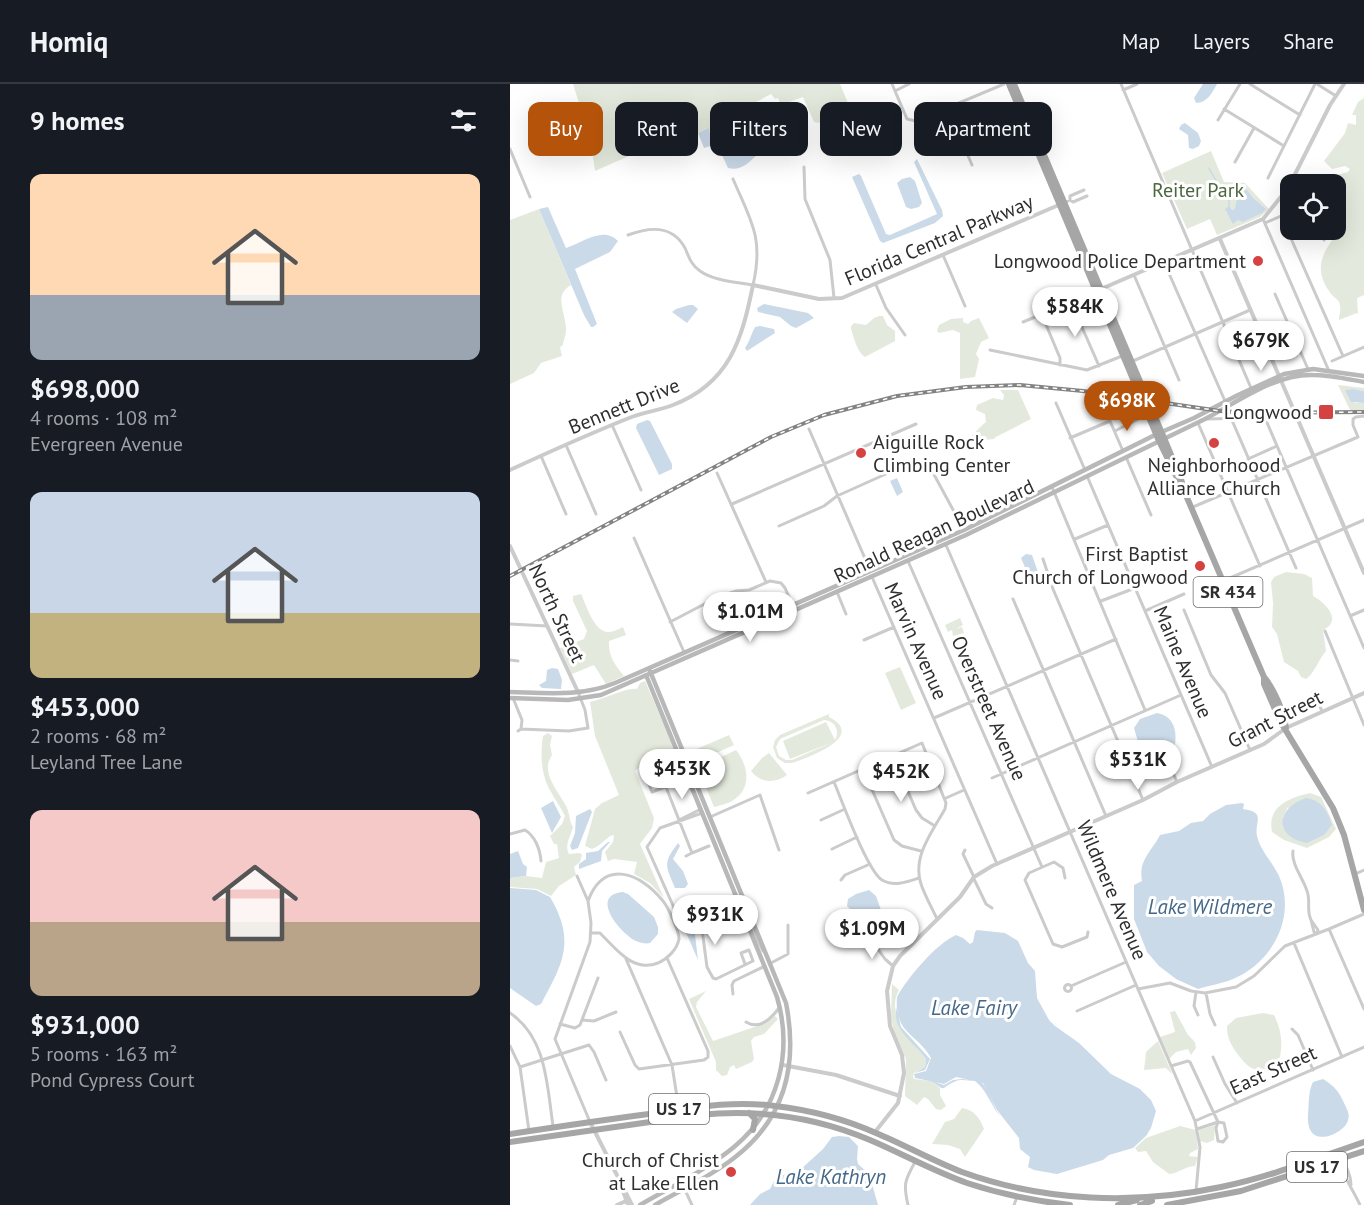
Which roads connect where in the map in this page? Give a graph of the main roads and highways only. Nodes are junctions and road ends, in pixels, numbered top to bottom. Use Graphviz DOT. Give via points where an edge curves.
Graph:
graph roads {
  1 [pos="1011,85"];
  2 [pos="1064,203"];
  3 [pos="1098,290"];
  4 [pos="1329,374"];
  5 [pos="1364,376"];
  6 [pos="1280,379"];
  7 [pos="1364,382"];
  8 [pos="1161,436"];
  9 [pos="1147,439"];
  10 [pos="1137,441"];
  11 [pos="1086,474"];
  12 [pos="1053,489"];
  13 [pos="944,542"];
  14 [pos="871,574"];
  15 [pos="794,608"];
  16 [pos="710,645"];
  17 [pos="646,669"];
  18 [pos="648,675"];
  19 [pos="510,692"];
  20 [pos="512,698"];
  21 [pos="680,752"];
  22 [pos="703,809"];
  23 [pos="726,863"];
  24 [pos="1364,912"];
  25 [pos="748,919"];
  26 [pos="767,964"];
  27 [pos="714,1105"];
  28 [pos="769,1105"];
  29 [pos="778,1106"];
  30 [pos="679,1110"];
  31 [pos="748,1113"];
  32 [pos="764,1113"];
  33 [pos="773,1115"];
  34 [pos="686,1117"];
  35 [pos="653,1122"];
  36 [pos="553,1128"];
  37 [pos="753,1130"];
  38 [pos="843,1130"];
  39 [pos="529,1131"];
  40 [pos="875,1132"];
  41 [pos="510,1134"];
  42 [pos="530,1140"];
  43 [pos="510,1141"];
  44 [pos="1363,1142"];
  45 [pos="885,1146"];
  46 [pos="914,1151"];
  47 [pos="1364,1151"];
  48 [pos="1336,1152"];
  49 [pos="1339,1159"];
  50 [pos="916,1161"];
  51 [pos="941,1164"];
  52 [pos="702,1168"];
  53 [pos="1312,1168"];
  54 [pos="937,1171"];
  55 [pos="962,1172"];
  56 [pos="1266,1174"];
  57 [pos="1269,1183"];
  58 [pos="1009,1186"];
  59 [pos="980,1187"];
  60 [pos="684,1188"];
  61 [pos="1221,1188"];
  62 [pos="1196,1193"];
  63 [pos="1050,1194"];
  64 [pos="1017,1197"];
  65 [pos="1139,1202"];
  66 [pos="1193,1203"];
  67 [pos="1173,1204"];
  68 [pos="640,1205"];
  69 [pos="655,1205"];
  70 [pos="1069,1205"];
  71 [pos="1118,1205"];
  72 [pos="1167,1205"];
  1 -- 2 [label="main road, SR 434"];
  2 -- 3 [label="main road, SR 434"];
  2 -- 3 [label="main road, SR 434"];
  3 -- 8 [label="main road, SR 434"];
  3 -- 8 [label="main road, SR 434" via="1132,361"];
  4 -- 5 [label="main road, Ronald Reagan Boulevard"];
  4 -- 6 [label="main road, Ronald Reagan Boulevard"];
  4 -- 6 [label="main road, Ronald Reagan Boulevard" via="1308,369"];
  4 -- 7 [label="main road, Ronald Reagan Boulevard"];
  6 -- 8 [label="main road, Ronald Reagan Boulevard" via="1198,423"];
  6 -- 8 [label="main road, Ronald Reagan Boulevard" via="1251,388"];
  8 -- 9 [label="main road, Ronald Reagan Boulevard"];
  8 -- 11 [label="main road, Ronald Reagan Boulevard"];
  8 -- 24 [label="main road, SR 434" via="1177,481 1286,728 1333,808"];
  9 -- 10 [label="main road"];
  9 -- 11 [label="main road, Ronald Reagan Boulevard"];
  11 -- 12 [label="main road, Ronald Reagan Boulevard"];
  12 -- 13 [label="main road, Ronald Reagan Boulevard"];
  12 -- 13 [label="main road, Ronald Reagan Boulevard"];
  13 -- 14 [label="main road, Ronald Reagan Boulevard"];
  13 -- 14 [label="main road, Ronald Reagan Boulevard"];
  14 -- 15 [label="main road, Ronald Reagan Boulevard"];
  14 -- 15 [label="main road, Ronald Reagan Boulevard"];
  15 -- 16 [label="main road, Ronald Reagan Boulevard"];
  16 -- 17 [label="main road, Ronald Reagan Boulevard"];
  16 -- 18 [label="main road, Ronald Reagan Boulevard"];
  17 -- 18 [label="main road"];
  17 -- 19 [label="main road, Ronald Reagan Boulevard" via="599,689"];
  18 -- 20 [label="main road, Ronald Reagan Boulevard" via="601,695 580,699"];
  18 -- 21 [label="main road"];
  18 -- 21 [label="main road"];
  21 -- 22 [label="main road"];
  21 -- 22 [label="main road" via="695,780"];
  22 -- 23 [label="main road"];
  22 -- 23 [label="main road" via="710,817"];
  23 -- 25 [label="main road"];
  25 -- 26 [label="main road"];
  25 -- 26 [label="main road"];
  26 -- 28 [label="main road" via="780,1007 784,1041 783,1065"];
  26 -- 29 [label="main road" via="787,1008 791,1032 790,1066"];
  27 -- 28 [label="main road, US 17"];
  27 -- 30 [label="main road, US 17"];
  27 -- 34 [label="main road" via="689,1112"];
  28 -- 29 [label="main road, US 17"];
  28 -- 32 [label="main road"];
  29 -- 33 [label="main road"];
  29 -- 40 [label="main road, US 17" via="824,1115"];
  30 -- 35 [label="main road"];
  30 -- 36 [label="main road, US 17"];
  31 -- 32 [label="main road, US 17"];
  31 -- 34 [label="main road, US 17"];
  31 -- 37 [label="main road" via="755,1119"];
  32 -- 33 [label="main road, US 17"];
  32 -- 37 [label="main road"];
  33 -- 38 [label="main road, US 17"];
  33 -- 60 [label="main road" via="741,1152"];
  34 -- 35 [label="main road, US 17"];
  35 -- 42 [label="main road, US 17"];
  36 -- 39 [label="main road, US 17"];
  36 -- 42 [label="main road"];
  37 -- 52 [label="main road" via="734,1148"];
  38 -- 40 [label="main road"];
  38 -- 45 [label="main road, US 17"];
  39 -- 41 [label="main road, US 17"];
  39 -- 43 [label="main road"];
  40 -- 46 [label="main road, US 17"];
  42 -- 43 [label="main road, US 17"];
  44 -- 48 [label="main road, US 17"];
  44 -- 49 [label="main road"];
  45 -- 46 [label="main road"];
  45 -- 50 [label="main road, US 17"];
  46 -- 51 [label="main road, US 17"];
  47 -- 49 [label="main road, US 17"];
  48 -- 53 [label="main road"];
  48 -- 56 [label="main road, US 17"];
  49 -- 53 [label="main road, US 17"];
  50 -- 51 [label="main road"];
  50 -- 54 [label="main road, US 17"];
  51 -- 55 [label="main road, US 17"];
  52 -- 60 [label="main road" via="701,1176"];
  52 -- 68 [label="main road"];
  53 -- 57 [label="main road, US 17"];
  54 -- 55 [label="main road"];
  54 -- 59 [label="main road, US 17"];
  55 -- 58 [label="main road, US 17"];
  56 -- 57 [label="main road"];
  56 -- 61 [label="main road, US 17"];
  57 -- 66 [label="main road, US 17"];
  58 -- 59 [label="main road"];
  58 -- 63 [label="main road, US 17"];
  59 -- 64 [label="main road, US 17"];
  60 -- 69 [label="main road"];
  61 -- 62 [label="main road, US 17"];
  61 -- 66 [label="main road"];
  62 -- 65 [label="main road, US 17"];
  62 -- 67 [label="main road"];
  63 -- 64 [label="main road"];
  63 -- 65 [label="main road, US 17"];
  64 -- 70 [label="main road, US 17"];
  65 -- 71 [label="main road"];
  66 -- 67 [label="main road, US 17"];
  67 -- 72 [label="main road, US 17"];
}
